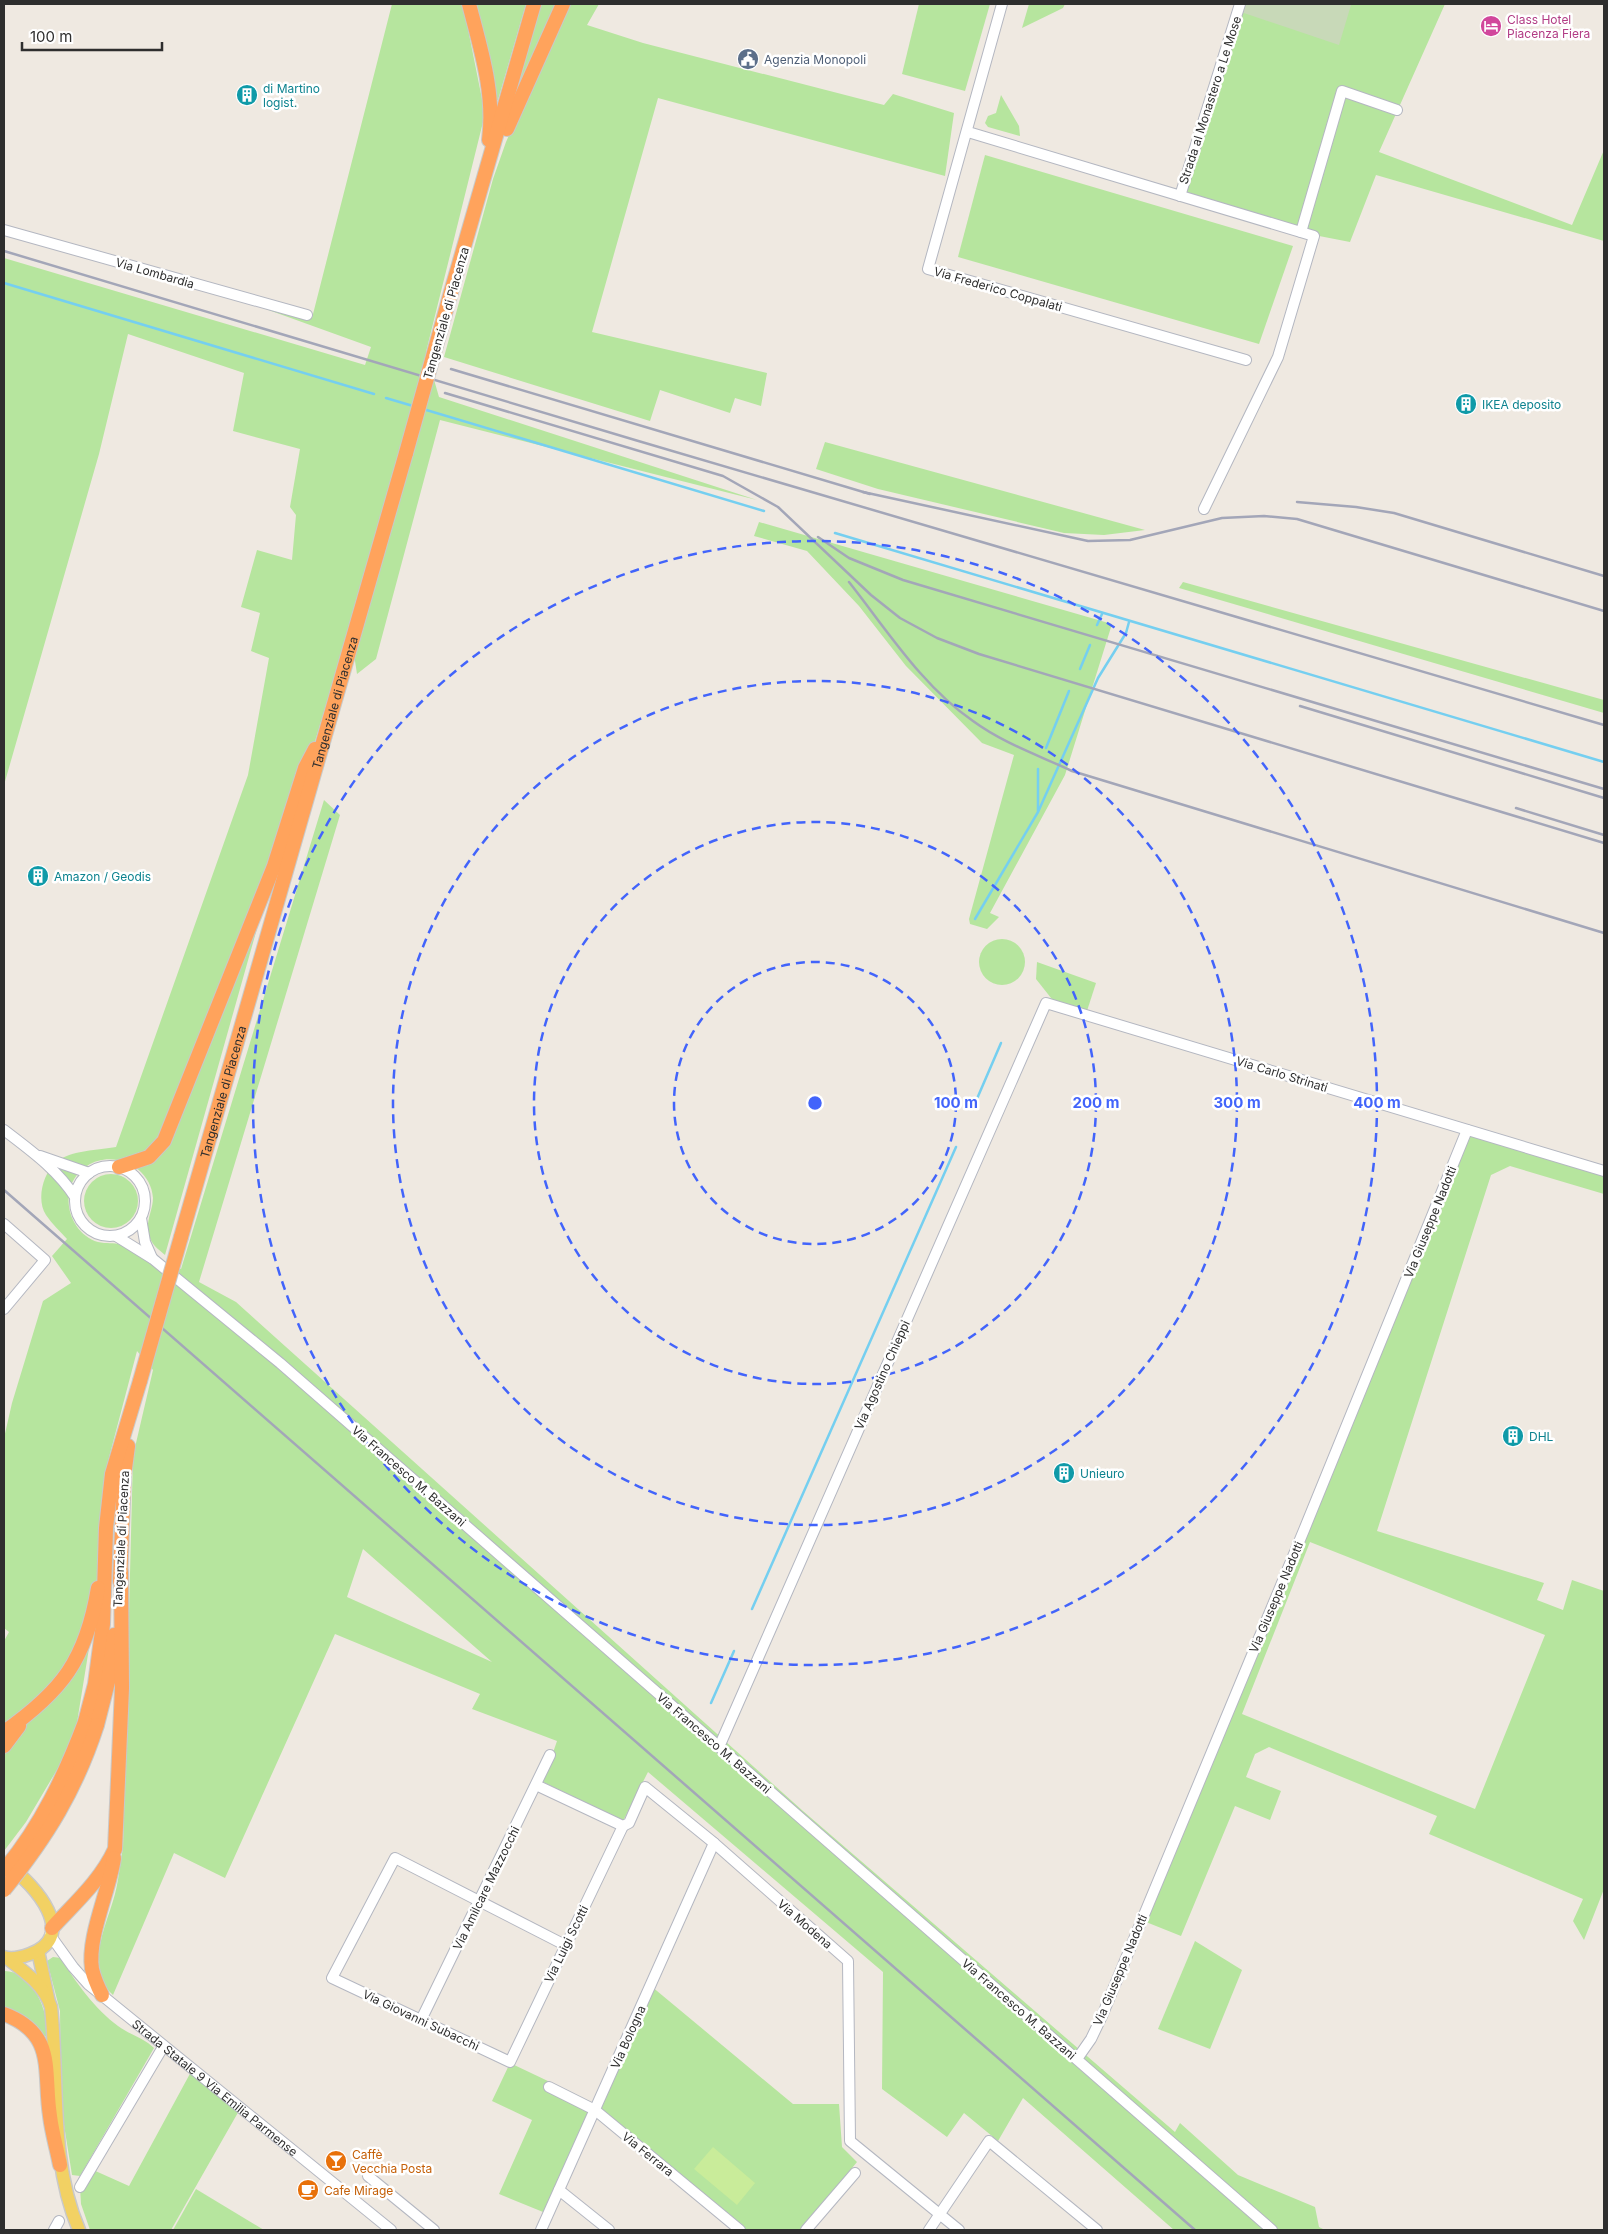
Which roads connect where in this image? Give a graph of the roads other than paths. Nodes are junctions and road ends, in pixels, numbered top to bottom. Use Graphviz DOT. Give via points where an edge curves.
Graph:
graph roads {
  1 [pos="469,4"];
  2 [pos="534,4"];
  3 [pos="563,4"];
  4 [pos="1002,4"];
  5 [pos="1240,4"];
  6 [pos="1397,110"];
  7 [pos="968,132"];
  8 [pos="483,187"];
  9 [pos="1180,196"];
  10 [pos="4,230"];
  11 [pos="1301,232"];
  12 [pos="307,314"];
  13 [pos="1246,360"];
  14 [pos="1204,509"];
  15 [pos="326,731"];
  16 [pos="1046,1003"];
  17 [pos="4,1130"];
  18 [pos="1467,1130"];
  19 [pos="37,1155"];
  20 [pos="119,1167"];
  21 [pos="1604,1171"];
  22 [pos="89,1173"];
  23 [pos="75,1197"];
  24 [pos="141,1218"];
  25 [pos="4,1224"];
  26 [pos="116,1236"];
  27 [pos="153,1259"];
  28 [pos="4,1308"];
  29 [pos="134,1400"];
  30 [pos="106,1528"];
  31 [pos="121,1572"];
  32 [pos="27,1716"];
  33 [pos="91,1723"];
  34 [pos="4,1732"];
  35 [pos="4,1746"];
  36 [pos="719,1747"];
  37 [pos="550,1755"];
  38 [pos="536,1785"];
  39 [pos="623,1826"];
  40 [pos="714,1843"];
  41 [pos="116,1849"];
  42 [pos="4,1862"];
  43 [pos="4,1870"];
  44 [pos="4,1890"];
  45 [pos="480,1901"];
  46 [pos="51,1931"];
  47 [pos="566,1945"];
  48 [pos="38,1951"];
  49 [pos="6,1958"];
  50 [pos="102,1995"];
  51 [pos="48,1998"];
  52 [pos="4,2014"];
  53 [pos="421,2020"];
  54 [pos="163,2047"];
  55 [pos="1077,2059"];
  56 [pos="510,2062"];
  57 [pos="549,2088"];
  58 [pos="595,2110"];
  59 [pos="60,2166"];
  60 [pos="855,2173"];
  61 [pos="368,2176"];
  62 [pos="80,2187"];
  63 [pos="559,2190"];
  64 [pos="940,2215"];
  65 [pos="59,2221"];
  66 [pos="54,2230"];
  67 [pos="79,2230"];
  68 [pos="391,2230"];
  69 [pos="434,2230"];
  70 [pos="541,2230"];
  71 [pos="609,2230"];
  72 [pos="740,2230"];
  73 [pos="806,2230"];
  74 [pos="929,2230"];
  75 [pos="959,2230"];
  76 [pos="1097,2230"];
  77 [pos="1272,2230"];
  1 -- 8 [label="highway" via="492,112"];
  2 -- 8 [label="highway, Tangenziale di Piacenza"];
  3 -- 8 [label="highway"];
  4 -- 7 [label="street, Via Frederico Coppalati"];
  5 -- 9 [label="street, Strada al Monastero a Le Mose"];
  6 -- 11 [label="street" via="1342,92"];
  7 -- 9 [label="street"];
  7 -- 13 [label="street, Via Frederico Coppalati" via="928,269"];
  8 -- 15 [label="highway, Tangenziale di Piacenza, bridge"];
  9 -- 11 [label="street"];
  10 -- 12 [label="street, Via Lombardia"];
  11 -- 14 [label="street" via="1314,236 1278,357"];
  15 -- 20 [label="highway" via="306,768 274,866 164,1141 148,1157"];
  15 -- 29 [label="highway, Tangenziale di Piacenza, bridge"];
  16 -- 18 [label="street, Via Carlo Strinati"];
  16 -- 36 [label="street, Via Agostino Chieppi"];
  17 -- 19 [label="street"];
  18 -- 21 [label="street, Via Carlo Strinati"];
  18 -- 55 [label="street, Via Giuseppe Nadotti" via="1105,2007 1091,2039"];
  19 -- 22 [label="street"];
  19 -- 23 [label="street"];
  20 -- 22 [label="street" via="109,1166"];
  20 -- 24 [label="street" via="137,1178 143,1188 145,1208"];
  22 -- 23 [label="street" via="82,1180"];
  23 -- 26 [label="street" via="76,1210 87,1228 101,1235"];
  24 -- 26 [label="street" via="135,1227"];
  24 -- 27 [label="street, Via Francesco M. Bazzani" via="145,1242"];
  25 -- 28 [label="street" via="45,1260"];
  26 -- 27 [label="street, Via Francesco M. Bazzani"];
  27 -- 36 [label="street, Via Francesco M. Bazzani" via="294,1376"];
  29 -- 30 [label="highway, Tangenziale di Piacenza" via="112,1474"];
  29 -- 31 [label="highway, Tangenziale di Piacenza" via="124,1476"];
  30 -- 32 [label="highway" via="96,1600 87,1636 72,1670"];
  30 -- 33 [label="highway, Tangenziale di Piacenza" via="103,1624"];
  31 -- 33 [label="highway, Tangenziale di Piacenza" via="108,1682"];
  31 -- 41 [label="highway" via="122,1688"];
  32 -- 34 [label="highway"];
  32 -- 35 [label="highway"];
  33 -- 43 [label="highway, Tangenziale di Piacenza, bridge" via="48,1808"];
  33 -- 44 [label="highway, Tangenziale di Piacenza, bridge" via="84,1766 59,1813"];
  36 -- 55 [label="street, Via Francesco M. Bazzani"];
  37 -- 38 [label="street, Via Amilcare Mazzocchi"];
  38 -- 39 [label="street"];
  38 -- 45 [label="street, Via Amilcare Mazzocchi"];
  39 -- 40 [label="street, Via Modena" via="629,1823 645,1787"];
  39 -- 47 [label="street, Via Luigi Scotti"];
  40 -- 58 [label="street, Via Bologna"];
  40 -- 64 [label="street, Via Modena" via="848,1961 850,2141"];
  41 -- 46 [label="highway" via="92,1885"];
  41 -- 50 [label="highway" via="92,1956 92,1970"];
  42 -- 46 [label="main road, Strada Statale 9 Via Emilia Parmense" via="44,1900 50,1913"];
  45 -- 47 [label="street"];
  45 -- 53 [label="street, Via Amilcare Mazzocchi"];
  45 -- 53 [label="street, Via Giovanni Subacchi" via="394,1858 332,1978"];
  46 -- 48 [label="main road"];
  46 -- 50 [label="street, Strada Statale 9 Via Emilia Parmense" via="73,1967"];
  47 -- 56 [label="street, Via Luigi Scotti"];
  48 -- 49 [label="main road"];
  48 -- 51 [label="main road"];
  49 -- 51 [label="main road" via="30,1976"];
  50 -- 54 [label="street, Strada Statale 9 Via Emilia Parmense"];
  51 -- 59 [label="main road"];
  52 -- 59 [label="highway" via="28,2026 45,2054 50,2116"];
  53 -- 56 [label="street, Via Giovanni Subacchi"];
  54 -- 62 [label="street"];
  54 -- 68 [label="street, Strada Statale 9 Via Emilia Parmense"];
  55 -- 77 [label="street, Via Francesco M. Bazzani"];
  57 -- 58 [label="street, Via Ferrara"];
  58 -- 63 [label="street, Via Bologna"];
  58 -- 72 [label="street, Via Ferrara"];
  59 -- 67 [label="main road" via="69,2207"];
  60 -- 73 [label="street"];
  61 -- 69 [label="street"];
  63 -- 70 [label="street, Via Bologna"];
  63 -- 71 [label="street"];
  64 -- 74 [label="street"];
  64 -- 75 [label="street, Via Modena"];
  64 -- 76 [label="street" via="989,2141"];
  65 -- 66 [label="street"];
}
